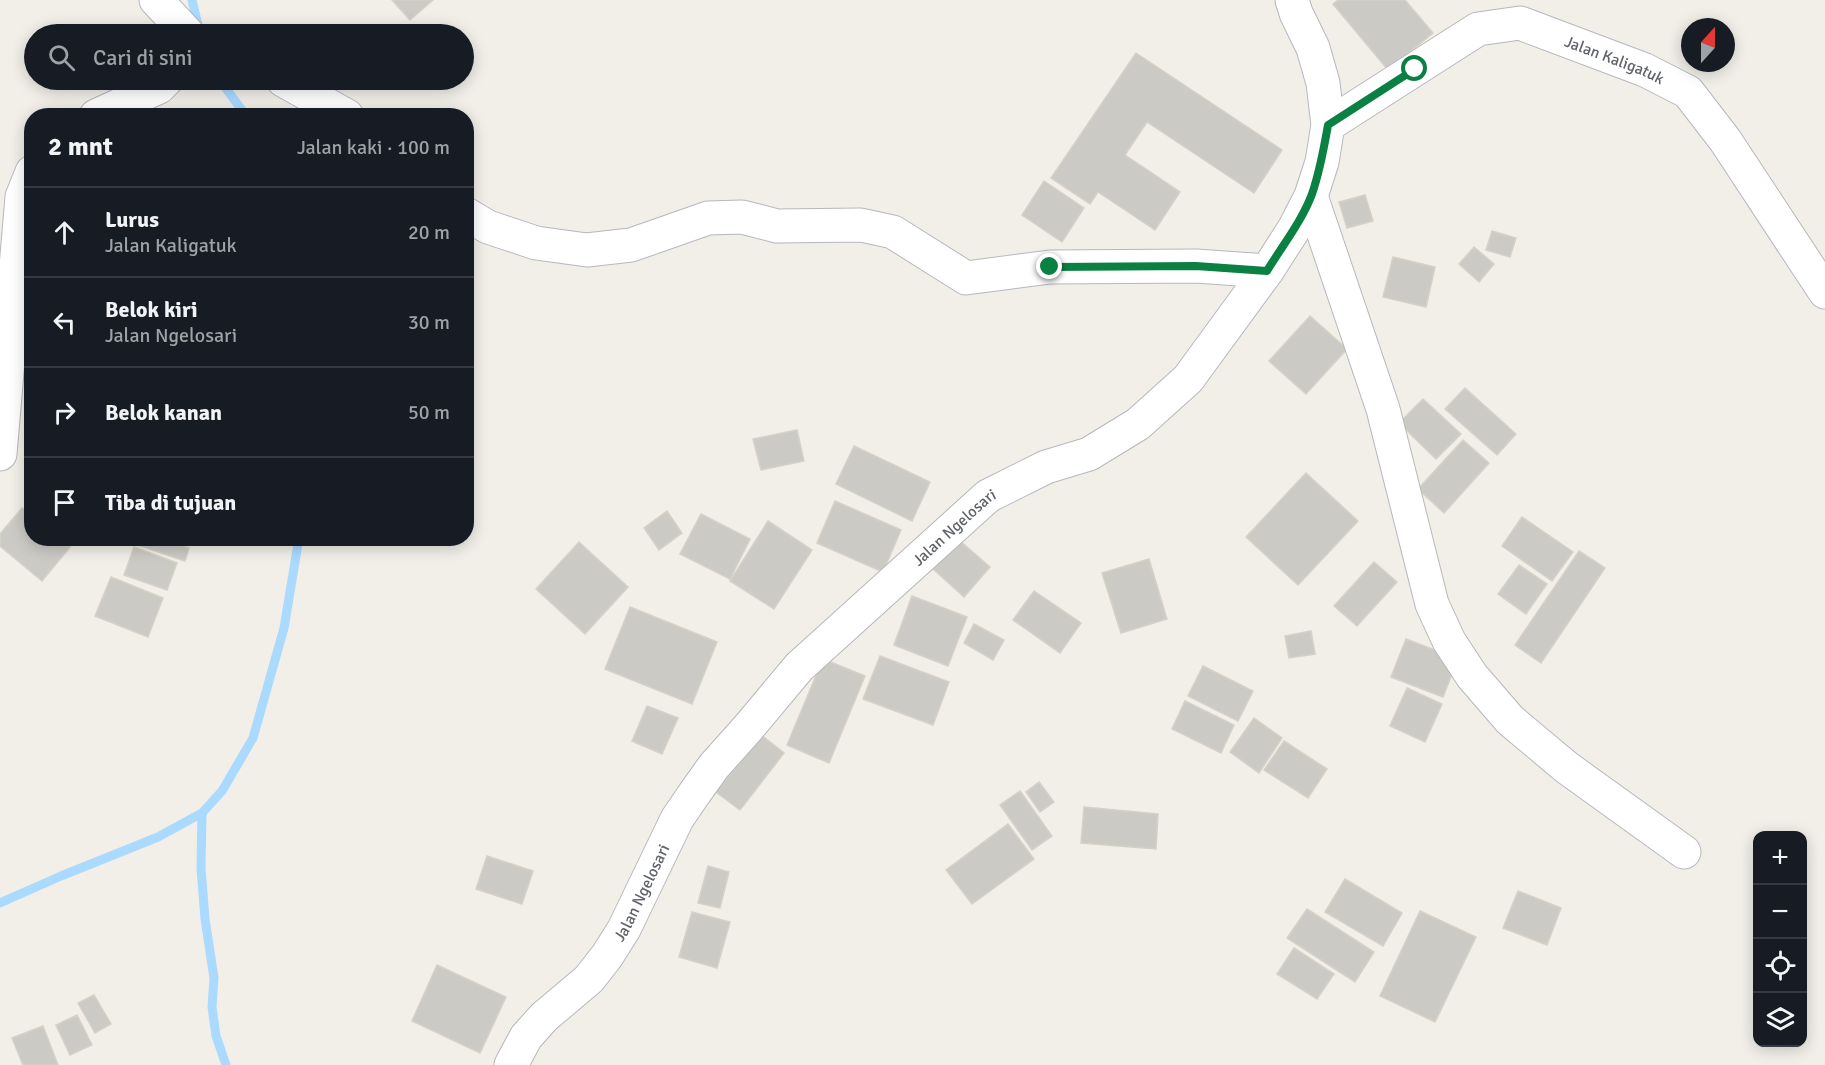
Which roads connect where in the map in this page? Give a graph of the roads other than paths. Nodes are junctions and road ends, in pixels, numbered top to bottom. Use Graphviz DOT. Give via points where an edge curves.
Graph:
graph roads {
  1 [pos="156,0"];
  2 [pos="1292,0"];
  3 [pos="179,24"];
  4 [pos="152,90"];
  5 [pos="301,90"];
  6 [pos="113,108"];
  7 [pos="333,108"];
  8 [pos="1328,125"];
  9 [pos="24,192"];
  10 [pos="1311,196"];
  11 [pos="474,219"];
  12 [pos="1267,271"];
  13 [pos="1825,292"];
  14 [pos="0,454"];
  15 [pos="1684,852"];
  16 [pos="511,1065"];
  1 -- 3 [label="street"];
  2 -- 8 [label="street, Jalan Ngelosari" via="1313,48 1323,83"];
  4 -- 6 [label="street"];
  5 -- 7 [label="street"];
  8 -- 10 [label="street, Jalan Ngelosari"];
  8 -- 13 [label="street, Jalan Kaligatuk" via="1478,29 1520,23 1645,70 1688,92 1725,140"];
  9 -- 14 [label="street"];
  10 -- 12 [label="street, Jalan Ngelosari"];
  10 -- 15 [label="street" via="1383,409 1432,604 1449,641 1472,676 1510,720 1566,767"];
  11 -- 12 [label="street" via="536,243 587,250 631,245 708,218 742,217 777,226 861,225 893,232 966,278 1050,267 1196,266"];
  12 -- 16 [label="street, Jalan Ngelosari" via="1188,380 1138,424 1089,454 1046,467 988,496 799,667 714,766 677,819 607,956 589,980 532,1030"];
}
